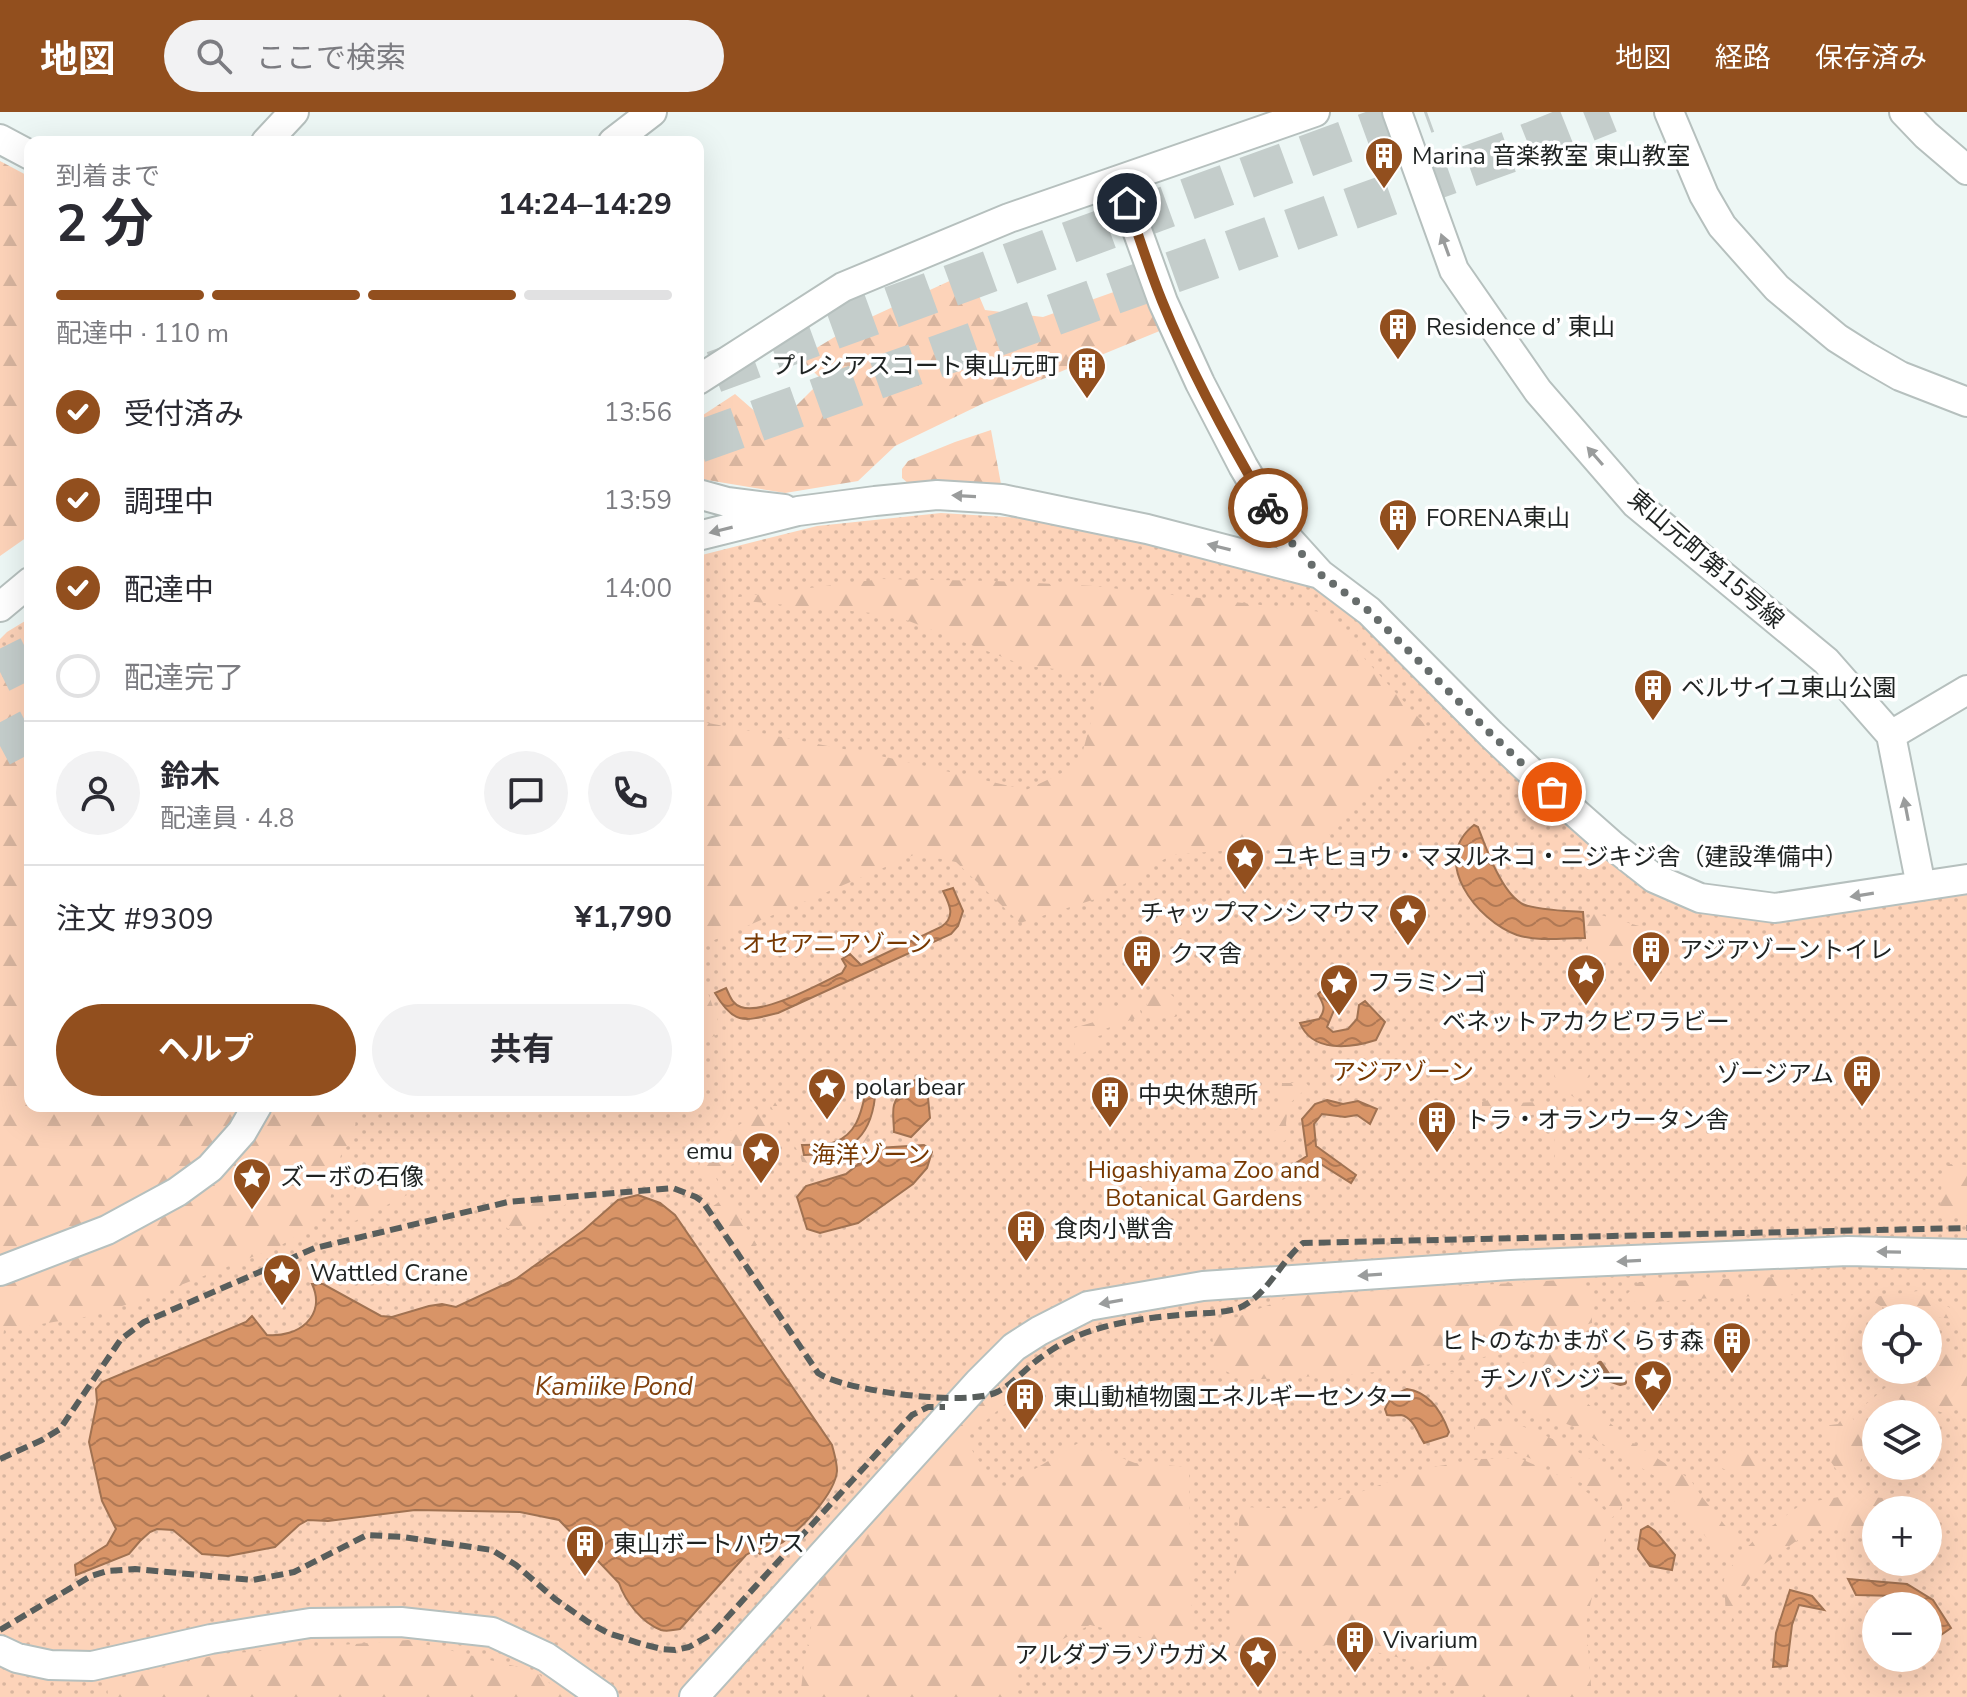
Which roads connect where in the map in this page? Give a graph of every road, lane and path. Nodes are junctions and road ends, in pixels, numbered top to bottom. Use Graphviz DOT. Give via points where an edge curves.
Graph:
graph roads {
  1 [pos="294,112"];
  2 [pos="1315,112"];
  3 [pos="1397,112"];
  4 [pos="1669,112"];
  5 [pos="1904,112"];
  6 [pos="645,114"];
  7 [pos="272,136"];
  8 [pos="620,136"];
  9 [pos="0,139"];
  10 [pos="24,152"];
  11 [pos="1967,170"];
  12 [pos="1119,180"];
  13 [pos="704,376"];
  14 [pos="1967,402"];
  15 [pos="704,496"];
  16 [pos="798,511"];
  17 [pos="704,534"];
  18 [pos="1320,574"];
  19 [pos="24,587"];
  20 [pos="0,607"];
  21 [pos="1967,690"];
  22 [pos="1891,735"];
  23 [pos="1967,879"];
  24 [pos="1921,886"];
  25 [pos="254,1112"];
  26 [pos="1967,1254"];
  27 [pos="0,1271"];
  28 [pos="0,1650"];
  29 [pos="603,1697"];
  30 [pos="694,1697"];
  1 -- 7 [label="street"];
  2 -- 12 [label="street"];
  22 -- 3 [label="street, 東山元町第15号線, one-way" via="1826,661 1636,504 1538,391 1454,270"];
  4 -- 14 [label="street" via="1722,226 1777,288 1867,357"];
  5 -- 11 [label="street"];
  6 -- 8 [label="street"];
  9 -- 10 [label="street"];
  12 -- 13 [label="street" via="1009,218 843,287"];
  12 -- 18 [label="street" via="1163,302 1200,383 1282,532"];
  15 -- 16 [label="street"];
  16 -- 17 [label="street, one-way"];
  18 -- 16 [label="street, one-way" via="1147,529 1002,499 937,495"];
  24 -- 18 [label="street, one-way" via="1775,908 1700,898 1654,878 1552,792 1369,611"];
  19 -- 20 [label="street"];
  21 -- 22 [label="street"];
  24 -- 22 [label="street, one-way"];
  23 -- 24 [label="street"];
  25 -- 27 [label="street" via="210,1168 177,1192 107,1230"];
  26 -- 30 [label="street, one-way" via="1848,1251 1510,1265 1203,1286 1088,1306 1014,1347"];
  28 -- 29 [label="street" via="50,1665 92,1666 310,1623 401,1622 492,1632 546,1657"];
}
